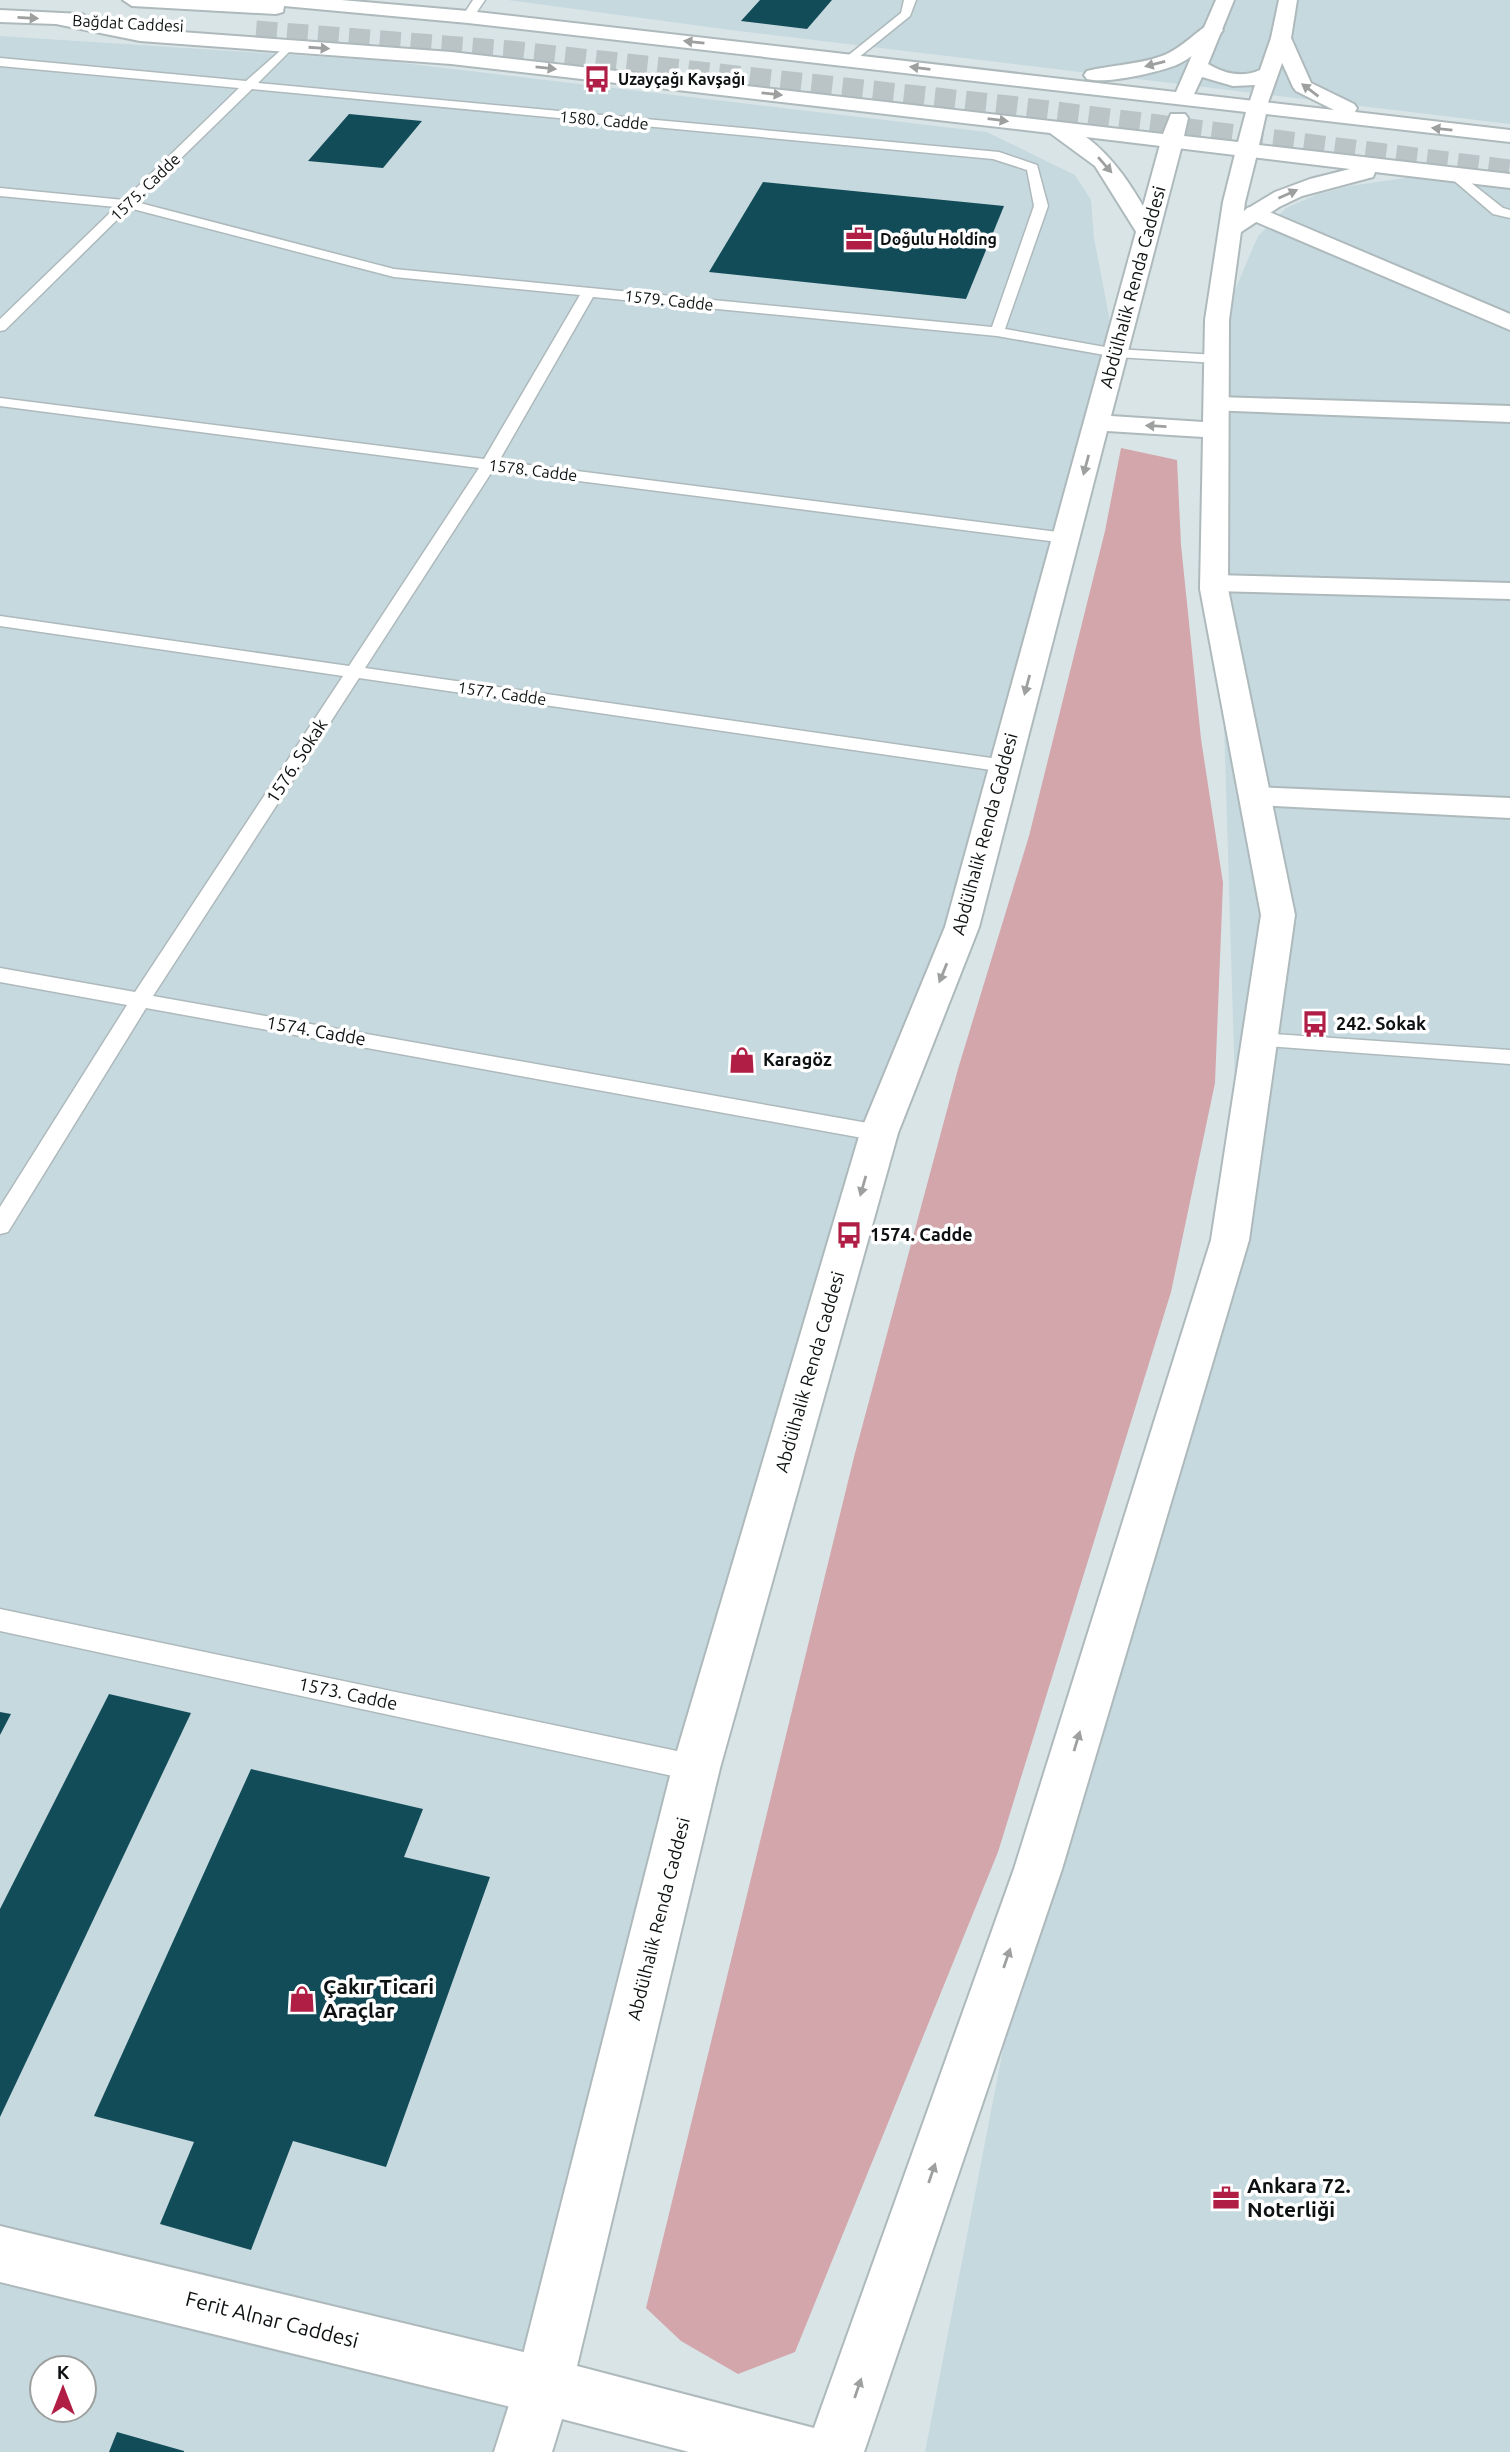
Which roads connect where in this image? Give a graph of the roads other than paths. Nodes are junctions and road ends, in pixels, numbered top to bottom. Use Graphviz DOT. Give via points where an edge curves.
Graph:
graph roads {
  1 [pos="132,0"];
  2 [pos="910,0"];
  3 [pos="1225,0"];
  4 [pos="1288,0"];
  5 [pos="277,4"];
  6 [pos="402,5"];
  7 [pos="474,8"];
  8 [pos="0,16"];
  9 [pos="57,19"];
  10 [pos="1213,30"];
  11 [pos="256,31"];
  12 [pos="1281,38"];
  13 [pos="289,46"];
  14 [pos="849,60"];
  15 [pos="0,62"];
  16 [pos="1198,66"];
  17 [pos="1270,73"];
  18 [pos="1031,81"];
  19 [pos="250,86"];
  20 [pos="1084,87"];
  21 [pos="1183,99"];
  22 [pos="1258,107"];
  23 [pos="1356,119"];
  24 [pos="1395,124"];
  25 [pos="1057,127"];
  26 [pos="1510,136"];
  27 [pos="1172,141"];
  28 [pos="1247,150"];
  29 [pos="1351,162"];
  30 [pos="1407,169"];
  31 [pos="1456,175"];
  32 [pos="1510,181"];
  33 [pos="0,192"];
  34 [pos="128,204"];
  35 [pos="1510,214"];
  36 [pos="1243,221"];
  37 [pos="1147,233"];
  38 [pos="589,292"];
  39 [pos="1510,323"];
  40 [pos="0,327"];
  41 [pos="997,332"];
  42 [pos="1116,353"];
  43 [pos="1217,359"];
  44 [pos="0,402"];
  45 [pos="1510,414"];
  46 [pos="1217,417"];
  47 [pos="1097,423"];
  48 [pos="489,464"];
  49 [pos="1066,538"];
  50 [pos="1214,583"];
  51 [pos="1510,591"];
  52 [pos="0,621"];
  53 [pos="355,672"];
  54 [pos="1005,766"];
  55 [pos="1255,796"];
  56 [pos="1510,808"];
  57 [pos="0,975"];
  58 [pos="141,999"];
  59 [pos="1259,1040"];
  60 [pos="1510,1057"];
  61 [pos="879,1133"];
  62 [pos="0,1226"];
  63 [pos="0,1620"];
  64 [pos="696,1768"];
  65 [pos="0,2254"];
  66 [pos="544,2386"];
  67 [pos="523,2452"];
  68 [pos="801,2452"];
  69 [pos="835,2452"];
  1 -- 5 [label="main road, Bağdat Caddesi"];
  2 -- 14 [label="lane" via="906,14"];
  3 -- 10 [label="main road, Abdülhalik Renda Caddesi"];
  4 -- 12 [label="main road"];
  5 -- 6 [label="main road, Bağdat Caddesi"];
  6 -- 7 [label="main road, Bağdat Caddesi"];
  14 -- 7 [label="main road, Bağdat Caddesi, one-way"];
  8 -- 9 [label="main road, Bağdat Caddesi, one-way"];
  9 -- 11 [label="main road, Bağdat Caddesi"];
  9 -- 13 [label="main road" via="140,34"];
  10 -- 16 [label="main road, Abdülhalik Renda Caddesi"];
  10 -- 18 [label="main road, one-way" via="1169,61 1128,71"];
  12 -- 17 [label="main road"];
  24 -- 12 [label="main road, one-way" via="1357,113 1303,87"];
  13 -- 19 [label="lane, 1575. Cadde"];
  13 -- 25 [label="main road, one-way" via="478,61"];
  18 -- 14 [label="main road, Bağdat Caddesi, one-way"];
  15 -- 19 [label="lane, 1580. Cadde"];
  16 -- 17 [label="main road" via="1229,81"];
  16 -- 21 [label="main road, Abdülhalik Renda Caddesi"];
  17 -- 22 [label="main road"];
  18 -- 20 [label="main road"];
  19 -- 34 [label="lane, 1575. Cadde"];
  19 -- 41 [label="lane, 1580. Cadde" via="995,155 1033,167 1041,206"];
  20 -- 21 [label="main road"];
  20 -- 25 [label="main road" via="1104,105 1102,111 1092,119"];
  21 -- 22 [label="main road"];
  21 -- 27 [label="main road, Abdülhalik Renda Caddesi"];
  22 -- 23 [label="main road"];
  22 -- 28 [label="main road"];
  23 -- 24 [label="main road"];
  23 -- 29 [label="main road" via="1325,124 1311,134 1320,148"];
  26 -- 24 [label="main road, one-way"];
  25 -- 27 [label="main road"];
  25 -- 37 [label="main road, one-way" via="1110,167"];
  27 -- 28 [label="main road"];
  27 -- 37 [label="main road, Abdülhalik Renda Caddesi"];
  28 -- 29 [label="main road"];
  28 -- 36 [label="main road"];
  29 -- 30 [label="main road"];
  30 -- 31 [label="main road"];
  36 -- 30 [label="main road, one-way" via="1270,203 1335,178"];
  31 -- 32 [label="main road"];
  31 -- 35 [label="lane" via="1498,211"];
  33 -- 34 [label="lane, 1579. Cadde"];
  34 -- 38 [label="lane, 1579. Cadde" via="394,273"];
  34 -- 40 [label="lane, 1575. Cadde"];
  36 -- 39 [label="main road"];
  36 -- 43 [label="main road" via="1217,320"];
  37 -- 42 [label="main road, Abdülhalik Renda Caddesi"];
  38 -- 41 [label="lane, 1579. Cadde"];
  38 -- 48 [label="lane, 1576. Sokak"];
  41 -- 42 [label="lane, 1579. Cadde"];
  42 -- 43 [label="lane, 1579. Cadde"];
  42 -- 47 [label="main road, Abdülhalik Renda Caddesi"];
  43 -- 46 [label="main road"];
  44 -- 48 [label="lane, 1578. Cadde"];
  45 -- 46 [label="main road"];
  46 -- 47 [label="main road, one-way"];
  46 -- 50 [label="main road"];
  47 -- 49 [label="main road, Abdülhalik Renda Caddesi, one-way"];
  48 -- 49 [label="lane, 1578. Cadde"];
  48 -- 53 [label="lane, 1576. Sokak"];
  49 -- 54 [label="main road, Abdülhalik Renda Caddesi, one-way"];
  50 -- 51 [label="main road"];
  50 -- 55 [label="main road"];
  52 -- 53 [label="lane, 1577. Cadde"];
  53 -- 54 [label="lane, 1577. Cadde"];
  53 -- 58 [label="lane, 1576. Sokak"];
  54 -- 61 [label="main road, Abdülhalik Renda Caddesi, one-way" via="962,927"];
  55 -- 56 [label="main road"];
  55 -- 59 [label="main road" via="1278,915"];
  57 -- 58 [label="lane, 1574. Cadde"];
  58 -- 61 [label="lane, 1574. Cadde"];
  58 -- 62 [label="lane, 1576. Sokak"];
  59 -- 60 [label="lane"];
  69 -- 59 [label="main road, one-way" via="1038,1869 1230,1240"];
  61 -- 64 [label="main road, Abdülhalik Renda Caddesi, one-way"];
  63 -- 64 [label="lane, 1573. Cadde"];
  64 -- 66 [label="main road, Abdülhalik Renda Caddesi"];
  65 -- 66 [label="main road, Ferit Alnar Caddesi"];
  66 -- 67 [label="main road, Abdülhalik Renda Caddesi"];
  66 -- 68 [label="main road, Ferit Alnar Caddesi"];
}
